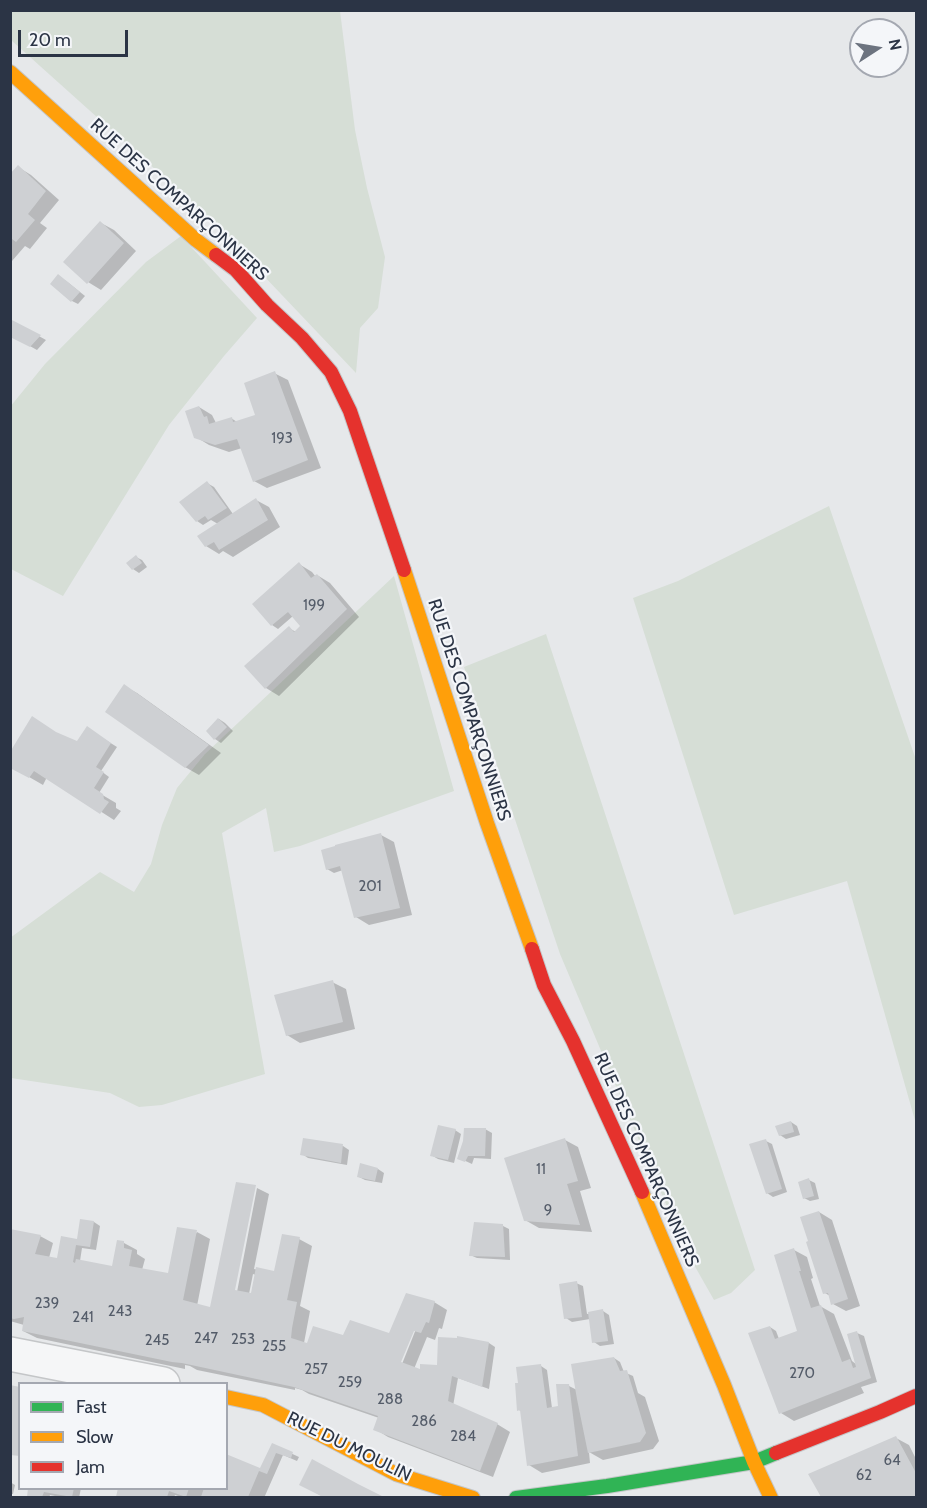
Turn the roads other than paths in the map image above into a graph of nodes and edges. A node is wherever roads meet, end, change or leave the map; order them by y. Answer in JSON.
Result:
{"nodes":[{"id":1,"x":10,"y":72,"type":"edge"},
{"id":2,"x":10,"y":1354,"type":"edge"},
{"id":3,"x":158,"y":1382,"type":"edge"},
{"id":4,"x":916,"y":1396,"type":"edge"},
{"id":5,"x":228,"y":1397,"type":"edge"},
{"id":6,"x":753,"y":1462,"type":"junction"},
{"id":7,"x":473,"y":1497,"type":"edge"},
{"id":8,"x":516,"y":1497,"type":"edge"},
{"id":9,"x":771,"y":1497,"type":"edge"}],
"edges":[{"from":1,"to":6,"type":"street","name":"RUE DES COMPARÇONNIERS"},
{"from":2,"to":3,"type":"street"},
{"from":4,"to":6,"type":"street"},
{"from":5,"to":7,"type":"street","name":"RUE DU MOULIN"},
{"from":6,"to":8,"type":"street"},
{"from":6,"to":9,"type":"street","name":"RUE DES COMPARÇONNIERS"}]}
